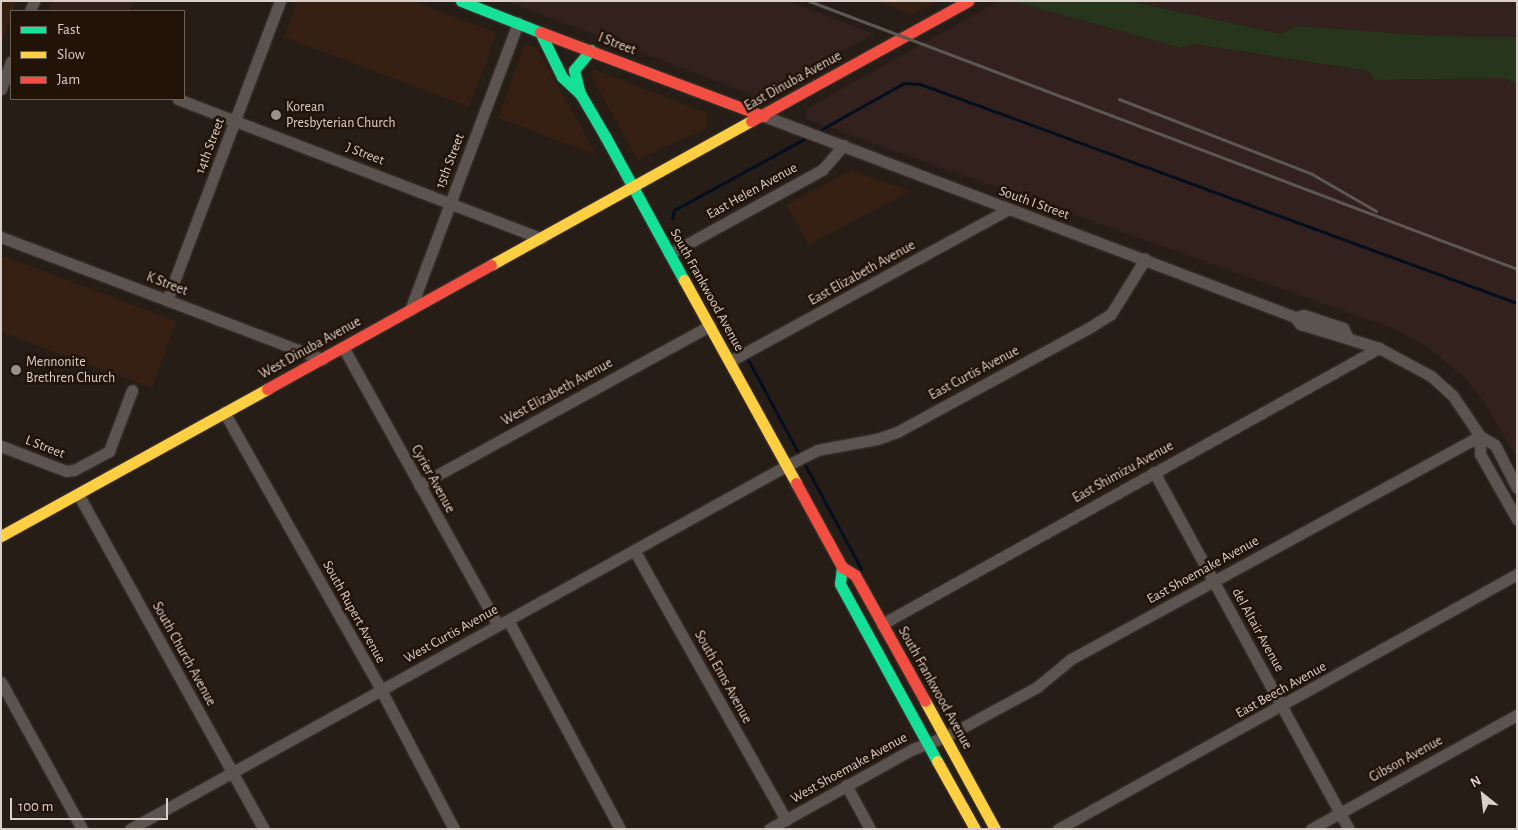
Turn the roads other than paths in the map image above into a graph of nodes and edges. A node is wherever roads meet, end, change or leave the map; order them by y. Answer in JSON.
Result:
{"nodes":[{"id":1,"x":280,"y":1,"type":"edge"},
{"id":2,"x":461,"y":1,"type":"edge"},
{"id":3,"x":968,"y":1,"type":"edge"},
{"id":4,"x":518,"y":23,"type":"junction"},
{"id":5,"x":540,"y":32,"type":"junction"},
{"id":6,"x":591,"y":50,"type":"junction"},
{"id":7,"x":10,"y":65,"type":"edge"},
{"id":8,"x":1,"y":89,"type":"edge"},
{"id":9,"x":581,"y":95,"type":"junction"},
{"id":10,"x":181,"y":100,"type":"edge"},
{"id":11,"x":764,"y":116,"type":"junction"},
{"id":12,"x":236,"y":121,"type":"junction"},
{"id":13,"x":844,"y":145,"type":"junction"},
{"id":14,"x":633,"y":187,"type":"junction"},
{"id":15,"x":450,"y":203,"type":"junction"},
{"id":16,"x":1007,"y":210,"type":"junction"},
{"id":17,"x":1,"y":237,"type":"edge"},
{"id":18,"x":541,"y":238,"type":"junction"},
{"id":19,"x":669,"y":254,"type":"junction"},
{"id":20,"x":1145,"y":259,"type":"junction"},
{"id":21,"x":167,"y":300,"type":"junction"},
{"id":22,"x":410,"y":310,"type":"junction"},
{"id":23,"x":710,"y":326,"type":"junction"},
{"id":24,"x":343,"y":347,"type":"junction"},
{"id":25,"x":1379,"y":348,"type":"junction"},
{"id":26,"x":323,"y":359,"type":"junction"},
{"id":27,"x":730,"y":361,"type":"junction"},
{"id":28,"x":132,"y":390,"type":"dead end"},
{"id":29,"x":224,"y":412,"type":"junction"},
{"id":30,"x":1480,"y":436,"type":"junction"},
{"id":31,"x":1,"y":446,"type":"edge"},
{"id":32,"x":786,"y":466,"type":"junction"},
{"id":33,"x":1154,"y":472,"type":"junction"},
{"id":34,"x":419,"y":485,"type":"junction"},
{"id":35,"x":1517,"y":488,"type":"edge"},
{"id":36,"x":78,"y":494,"type":"junction"},
{"id":37,"x":1517,"y":519,"type":"edge"},
{"id":38,"x":1,"y":536,"type":"edge"},
{"id":39,"x":634,"y":550,"type":"junction"},
{"id":40,"x":842,"y":566,"type":"junction"},
{"id":41,"x":1517,"y":574,"type":"edge"},
{"id":42,"x":1214,"y":581,"type":"junction"},
{"id":43,"x":503,"y":622,"type":"junction"},
{"id":44,"x":882,"y":624,"type":"junction"},
{"id":45,"x":1,"y":682,"type":"edge"},
{"id":46,"x":381,"y":690,"type":"junction"},
{"id":47,"x":1282,"y":707,"type":"junction"},
{"id":48,"x":1517,"y":715,"type":"edge"},
{"id":49,"x":945,"y":737,"type":"junction"},
{"id":50,"x":930,"y":742,"type":"junction"},
{"id":51,"x":232,"y":772,"type":"junction"},
{"id":52,"x":846,"y":785,"type":"junction"},
{"id":53,"x":1340,"y":812,"type":"junction"},
{"id":54,"x":786,"y":820,"type":"junction"},
{"id":55,"x":82,"y":829,"type":"edge"},
{"id":56,"x":130,"y":829,"type":"edge"},
{"id":57,"x":264,"y":829,"type":"edge"},
{"id":58,"x":454,"y":829,"type":"edge"},
{"id":59,"x":620,"y":829,"type":"edge"},
{"id":60,"x":769,"y":829,"type":"edge"},
{"id":61,"x":870,"y":829,"type":"edge"},
{"id":62,"x":975,"y":829,"type":"edge"},
{"id":63,"x":995,"y":829,"type":"edge"},
{"id":64,"x":1058,"y":829,"type":"edge"},
{"id":65,"x":1311,"y":829,"type":"edge"},
{"id":66,"x":1349,"y":829,"type":"edge"}],
"edges":[{"from":1,"to":12,"type":"street","name":"14th Street"},
{"from":2,"to":4,"type":"main road","name":"I Street"},
{"from":3,"to":11,"type":"main road","name":"East Dinuba Avenue"},
{"from":4,"to":5,"type":"main road","name":"I Street"},
{"from":4,"to":15,"type":"street","name":"15th Street"},
{"from":5,"to":6,"type":"main road","name":"I Street"},
{"from":5,"to":9,"type":"main road","name":"South Frankwood Avenue"},
{"from":6,"to":9,"type":"main road"},
{"from":6,"to":11,"type":"main road","name":"I Street"},
{"from":7,"to":8,"type":"street"},
{"from":9,"to":14,"type":"main road","name":"South Frankwood Avenue"},
{"from":10,"to":12,"type":"street","name":"J Street"},
{"from":11,"to":13,"type":"street","name":"South I Street"},
{"from":11,"to":14,"type":"main road","name":"East Dinuba Avenue"},
{"from":12,"to":15,"type":"street","name":"J Street"},
{"from":12,"to":21,"type":"street","name":"14th Street"},
{"from":13,"to":16,"type":"street","name":"South I Street"},
{"from":13,"to":19,"type":"street","name":"East Helen Avenue"},
{"from":14,"to":18,"type":"main road","name":"West Dinuba Avenue"},
{"from":14,"to":19,"type":"main road","name":"South Frankwood Avenue"},
{"from":15,"to":18,"type":"street","name":"J Street"},
{"from":15,"to":22,"type":"street","name":"15th Street"},
{"from":16,"to":20,"type":"street","name":"South I Street"},
{"from":16,"to":27,"type":"street","name":"East Elizabeth Avenue"},
{"from":17,"to":21,"type":"street","name":"K Street"},
{"from":18,"to":22,"type":"main road","name":"West Dinuba Avenue"},
{"from":19,"to":23,"type":"main road","name":"South Frankwood Avenue"},
{"from":20,"to":25,"type":"street","name":"South I Street"},
{"from":20,"to":32,"type":"street","name":"East Curtis Avenue"},
{"from":21,"to":26,"type":"street","name":"K Street"},
{"from":22,"to":24,"type":"main road","name":"West Dinuba Avenue"},
{"from":23,"to":27,"type":"main road","name":"South Frankwood Avenue"},
{"from":23,"to":34,"type":"street","name":"West Elizabeth Avenue"},
{"from":24,"to":26,"type":"main road","name":"West Dinuba Avenue"},
{"from":24,"to":34,"type":"street","name":"Cyrier Avenue"},
{"from":25,"to":30,"type":"street","name":"South I Street"},
{"from":25,"to":33,"type":"street","name":"East Shimizu Avenue"},
{"from":26,"to":29,"type":"main road","name":"West Dinuba Avenue"},
{"from":27,"to":32,"type":"main road","name":"South Frankwood Avenue"},
{"from":28,"to":31,"type":"street","name":"L Street"},
{"from":29,"to":36,"type":"main road","name":"West Dinuba Avenue"},
{"from":29,"to":46,"type":"street","name":"South Rupert Avenue"},
{"from":30,"to":35,"type":"street"},
{"from":30,"to":37,"type":"street"},
{"from":30,"to":42,"type":"street","name":"East Shoemake Avenue"},
{"from":32,"to":39,"type":"street","name":"West Curtis Avenue"},
{"from":32,"to":40,"type":"main road","name":"South Frankwood Avenue"},
{"from":33,"to":42,"type":"street","name":"del Altair Avenue"},
{"from":33,"to":44,"type":"street","name":"East Shimizu Avenue"},
{"from":34,"to":43,"type":"street","name":"Cyrier Avenue"},
{"from":36,"to":38,"type":"main road","name":"West Dinuba Avenue"},
{"from":36,"to":51,"type":"street","name":"South Church Avenue"},
{"from":39,"to":43,"type":"street","name":"West Curtis Avenue"},
{"from":39,"to":54,"type":"street","name":"South Enns Avenue"},
{"from":40,"to":44,"type":"main road","name":"South Frankwood Avenue"},
{"from":40,"to":50,"type":"main road","name":"South Frankwood Avenue"},
{"from":41,"to":47,"type":"street","name":"East Beech Avenue"},
{"from":42,"to":47,"type":"street","name":"del Altair Avenue"},
{"from":42,"to":49,"type":"street","name":"East Shoemake Avenue"},
{"from":43,"to":46,"type":"street","name":"West Curtis Avenue"},
{"from":43,"to":59,"type":"street","name":"Cyrier Avenue"},
{"from":44,"to":49,"type":"main road","name":"South Frankwood Avenue"},
{"from":45,"to":55,"type":"street"},
{"from":46,"to":51,"type":"street","name":"West Curtis Avenue"},
{"from":46,"to":58,"type":"street","name":"South Rupert Avenue"},
{"from":47,"to":53,"type":"street","name":"del Altair Avenue"},
{"from":47,"to":64,"type":"street","name":"East Beech Avenue"},
{"from":48,"to":53,"type":"street","name":"Gibson Avenue"},
{"from":49,"to":50,"type":"street","name":"West Shoemake Avenue"},
{"from":49,"to":63,"type":"main road","name":"South Frankwood Avenue"},
{"from":50,"to":52,"type":"street","name":"West Shoemake Avenue"},
{"from":50,"to":62,"type":"main road","name":"South Frankwood Avenue"},
{"from":51,"to":56,"type":"street","name":"West Curtis Avenue"},
{"from":51,"to":57,"type":"street","name":"South Church Avenue"},
{"from":52,"to":54,"type":"street","name":"West Shoemake Avenue"},
{"from":52,"to":61,"type":"street"},
{"from":53,"to":65,"type":"street","name":"Gibson Avenue"},
{"from":53,"to":66,"type":"street","name":"del Altair Avenue"},
{"from":54,"to":60,"type":"street","name":"West Shoemake Avenue"}]}
